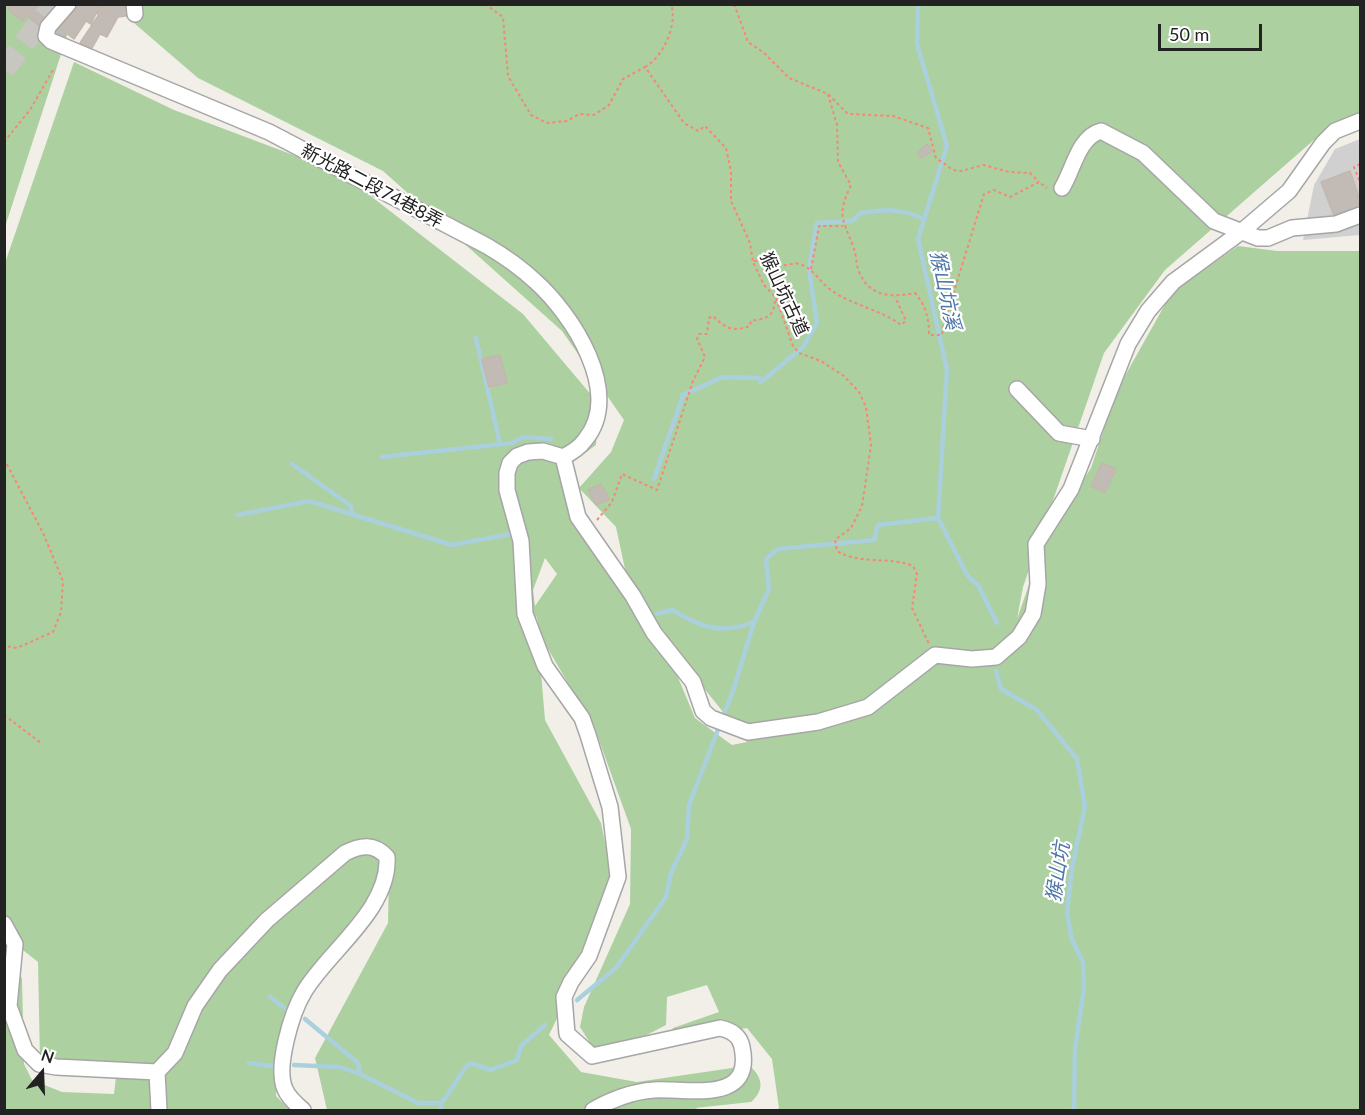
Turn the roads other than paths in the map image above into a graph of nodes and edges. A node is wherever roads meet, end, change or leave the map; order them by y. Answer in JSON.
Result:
{"nodes":[{"id":1,"x":68,"y":4,"type":"edge"},
{"id":2,"x":1360,"y":121,"type":"edge"},
{"id":3,"x":1062,"y":188,"type":"road end"},
{"id":4,"x":1360,"y":215,"type":"edge"},
{"id":5,"x":1241,"y":232,"type":"junction"},
{"id":6,"x":1017,"y":389,"type":"dead end"},
{"id":7,"x":1092,"y":439,"type":"junction"},
{"id":8,"x":563,"y":458,"type":"junction"},
{"id":9,"x":4,"y":924,"type":"edge"},
{"id":10,"x":157,"y":1072,"type":"junction"},
{"id":11,"x":159,"y":1110,"type":"edge"},
{"id":12,"x":303,"y":1110,"type":"edge"},
{"id":13,"x":593,"y":1110,"type":"edge"}],
"edges":[{"from":1,"to":8,"type":"street","name":"新光路二段74巷8弄"},
{"from":2,"to":5,"type":"street"},
{"from":3,"to":5,"type":"street"},
{"from":4,"to":5,"type":"street"},
{"from":5,"to":7,"type":"street"},
{"from":6,"to":7,"type":"street"},
{"from":7,"to":8,"type":"street"},
{"from":8,"to":13,"type":"street"},
{"from":9,"to":10,"type":"street"},
{"from":10,"to":11,"type":"street"},
{"from":10,"to":12,"type":"street"}]}
